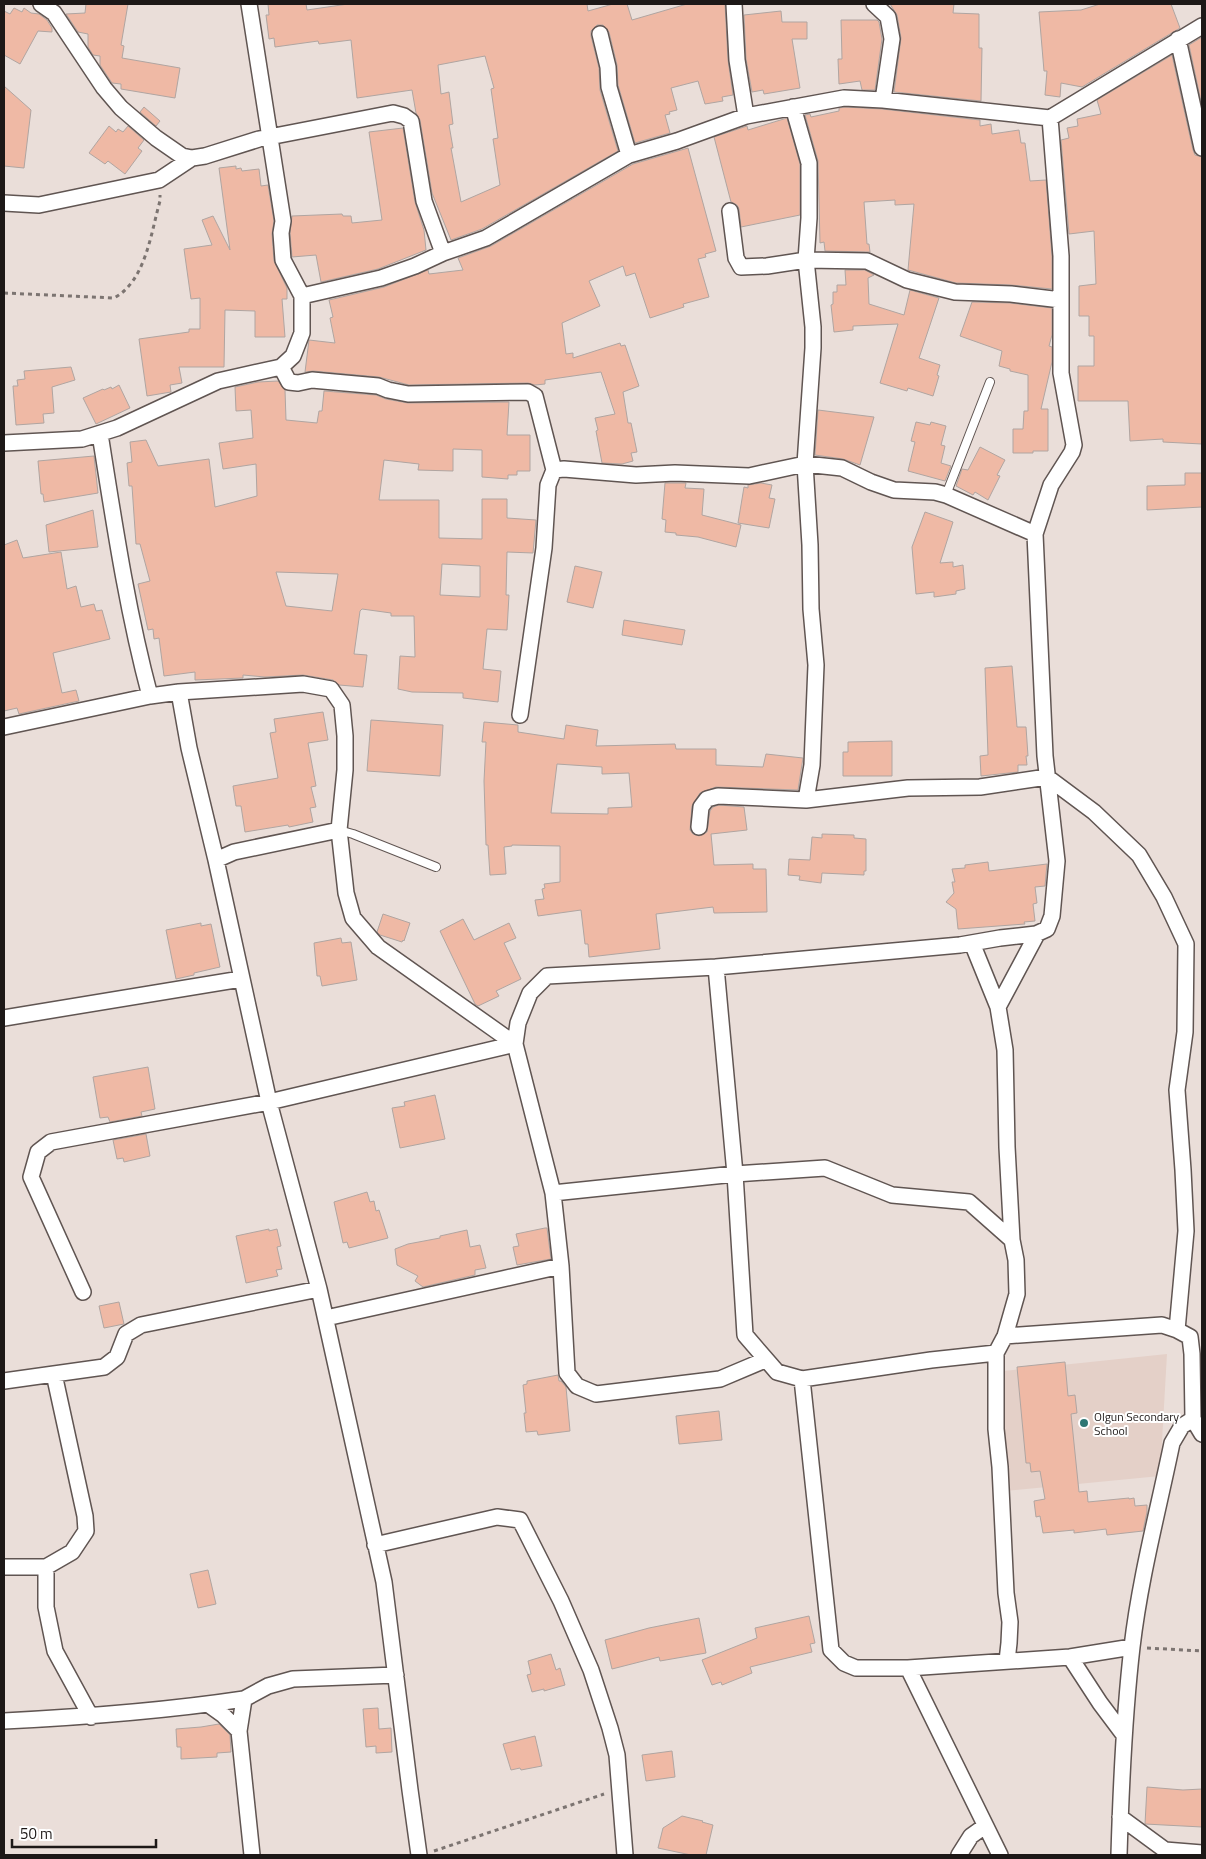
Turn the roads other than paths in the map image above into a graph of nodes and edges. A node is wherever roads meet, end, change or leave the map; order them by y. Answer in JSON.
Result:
{"nodes":[{"id":1,"x":41,"y":4,"type":"edge"},
{"id":2,"x":249,"y":4,"type":"edge"},
{"id":3,"x":734,"y":4,"type":"edge"},
{"id":4,"x":874,"y":4,"type":"edge"},
{"id":5,"x":1202,"y":26,"type":"edge"},
{"id":6,"x":600,"y":34,"type":"dead end"},
{"id":7,"x":1178,"y":40,"type":"junction"},
{"id":8,"x":883,"y":100,"type":"junction"},
{"id":9,"x":793,"y":107,"type":"junction"},
{"id":10,"x":746,"y":116,"type":"junction"},
{"id":11,"x":1050,"y":118,"type":"junction"},
{"id":12,"x":270,"y":136,"type":"junction"},
{"id":13,"x":1202,"y":148,"type":"edge"},
{"id":14,"x":629,"y":155,"type":"junction"},
{"id":15,"x":192,"y":158,"type":"junction"},
{"id":16,"x":4,"y":204,"type":"edge"},
{"id":17,"x":730,"y":211,"type":"dead end"},
{"id":18,"x":443,"y":253,"type":"junction"},
{"id":19,"x":806,"y":260,"type":"junction"},
{"id":20,"x":302,"y":296,"type":"junction"},
{"id":21,"x":1061,"y":300,"type":"junction"},
{"id":22,"x":281,"y":367,"type":"junction"},
{"id":23,"x":990,"y":382,"type":"dead end"},
{"id":24,"x":100,"y":434,"type":"junction"},
{"id":25,"x":4,"y":442,"type":"edge"},
{"id":26,"x":805,"y":464,"type":"junction"},
{"id":27,"x":554,"y":470,"type":"junction"},
{"id":28,"x":946,"y":495,"type":"junction"},
{"id":29,"x":1035,"y":534,"type":"junction"},
{"id":30,"x":179,"y":692,"type":"junction"},
{"id":31,"x":150,"y":696,"type":"junction"},
{"id":32,"x":520,"y":715,"type":"dead end"},
{"id":33,"x":4,"y":724,"type":"edge"},
{"id":34,"x":1046,"y":777,"type":"junction"},
{"id":35,"x":806,"y":800,"type":"junction"},
{"id":36,"x":699,"y":827,"type":"dead end"},
{"id":37,"x":339,"y":830,"type":"junction"},
{"id":38,"x":216,"y":860,"type":"junction"},
{"id":39,"x":436,"y":867,"type":"dead end"},
{"id":40,"x":1037,"y":934,"type":"junction"},
{"id":41,"x":972,"y":943,"type":"junction"},
{"id":42,"x":716,"y":967,"type":"junction"},
{"id":43,"x":241,"y":979,"type":"junction"},
{"id":44,"x":998,"y":1007,"type":"junction"},
{"id":45,"x":4,"y":1018,"type":"edge"},
{"id":46,"x":515,"y":1044,"type":"junction"},
{"id":47,"x":269,"y":1102,"type":"junction"},
{"id":48,"x":735,"y":1174,"type":"junction"},
{"id":49,"x":553,"y":1193,"type":"junction"},
{"id":50,"x":1012,"y":1240,"type":"junction"},
{"id":51,"x":560,"y":1266,"type":"junction"},
{"id":52,"x":319,"y":1290,"type":"junction"},
{"id":53,"x":83,"y":1292,"type":"dead end"},
{"id":54,"x":326,"y":1318,"type":"junction"},
{"id":55,"x":1177,"y":1330,"type":"junction"},
{"id":56,"x":1005,"y":1336,"type":"junction"},
{"id":57,"x":996,"y":1353,"type":"junction"},
{"id":58,"x":765,"y":1360,"type":"junction"},
{"id":59,"x":54,"y":1374,"type":"junction"},
{"id":60,"x":802,"y":1379,"type":"junction"},
{"id":61,"x":4,"y":1381,"type":"edge"},
{"id":62,"x":1193,"y":1419,"type":"junction"},
{"id":63,"x":1202,"y":1434,"type":"edge"},
{"id":64,"x":375,"y":1545,"type":"junction"},
{"id":65,"x":4,"y":1567,"type":"edge"},
{"id":66,"x":46,"y":1567,"type":"junction"},
{"id":67,"x":1132,"y":1647,"type":"junction"},
{"id":68,"x":1070,"y":1657,"type":"junction"},
{"id":69,"x":1007,"y":1661,"type":"junction"},
{"id":70,"x":908,"y":1668,"type":"junction"},
{"id":71,"x":396,"y":1675,"type":"junction"},
{"id":72,"x":244,"y":1699,"type":"junction"},
{"id":73,"x":209,"y":1705,"type":"junction"},
{"id":74,"x":91,"y":1717,"type":"junction"},
{"id":75,"x":4,"y":1722,"type":"edge"},
{"id":76,"x":239,"y":1731,"type":"junction"},
{"id":77,"x":1124,"y":1735,"type":"junction"},
{"id":78,"x":1120,"y":1817,"type":"junction"},
{"id":79,"x":985,"y":1826,"type":"junction"},
{"id":80,"x":1159,"y":1852,"type":"edge"},
{"id":81,"x":1202,"y":1852,"type":"edge"},
{"id":82,"x":426,"y":1854,"type":"edge"},
{"id":83,"x":252,"y":1855,"type":"edge"},
{"id":84,"x":625,"y":1855,"type":"edge"},
{"id":85,"x":959,"y":1855,"type":"edge"},
{"id":86,"x":1000,"y":1855,"type":"edge"},
{"id":87,"x":1119,"y":1855,"type":"edge"}],
"edges":[{"from":1,"to":15,"type":"street"},
{"from":2,"to":12,"type":"street"},
{"from":3,"to":10,"type":"street"},
{"from":4,"to":8,"type":"street"},
{"from":5,"to":7,"type":"street"},
{"from":6,"to":14,"type":"street"},
{"from":7,"to":11,"type":"street"},
{"from":7,"to":13,"type":"street"},
{"from":8,"to":9,"type":"street"},
{"from":8,"to":11,"type":"street"},
{"from":9,"to":10,"type":"street"},
{"from":9,"to":19,"type":"street"},
{"from":10,"to":14,"type":"street"},
{"from":11,"to":21,"type":"street"},
{"from":12,"to":15,"type":"street"},
{"from":12,"to":18,"type":"street"},
{"from":12,"to":20,"type":"street"},
{"from":14,"to":18,"type":"street"},
{"from":15,"to":16,"type":"street"},
{"from":17,"to":19,"type":"street"},
{"from":18,"to":20,"type":"street"},
{"from":19,"to":21,"type":"street"},
{"from":19,"to":26,"type":"street"},
{"from":20,"to":22,"type":"street"},
{"from":21,"to":29,"type":"street"},
{"from":22,"to":24,"type":"street"},
{"from":22,"to":27,"type":"street"},
{"from":23,"to":28,"type":"lane"},
{"from":24,"to":25,"type":"street"},
{"from":24,"to":31,"type":"street"},
{"from":26,"to":27,"type":"street"},
{"from":26,"to":28,"type":"street"},
{"from":26,"to":35,"type":"street"},
{"from":27,"to":32,"type":"street"},
{"from":28,"to":29,"type":"street"},
{"from":29,"to":34,"type":"street"},
{"from":30,"to":31,"type":"street"},
{"from":30,"to":37,"type":"street"},
{"from":30,"to":38,"type":"street"},
{"from":31,"to":33,"type":"street"},
{"from":34,"to":35,"type":"street"},
{"from":34,"to":40,"type":"street"},
{"from":34,"to":55,"type":"street"},
{"from":35,"to":36,"type":"street"},
{"from":37,"to":38,"type":"street"},
{"from":37,"to":39,"type":"lane"},
{"from":37,"to":46,"type":"street"},
{"from":38,"to":43,"type":"street"},
{"from":40,"to":41,"type":"street"},
{"from":40,"to":44,"type":"street"},
{"from":41,"to":42,"type":"street"},
{"from":41,"to":44,"type":"street"},
{"from":42,"to":46,"type":"street"},
{"from":42,"to":48,"type":"street"},
{"from":43,"to":45,"type":"street"},
{"from":43,"to":47,"type":"street"},
{"from":44,"to":50,"type":"street"},
{"from":46,"to":47,"type":"street"},
{"from":46,"to":49,"type":"street"},
{"from":47,"to":52,"type":"street"},
{"from":47,"to":53,"type":"street"},
{"from":48,"to":49,"type":"street"},
{"from":48,"to":50,"type":"street"},
{"from":48,"to":58,"type":"street"},
{"from":49,"to":51,"type":"street"},
{"from":50,"to":56,"type":"street"},
{"from":51,"to":54,"type":"street"},
{"from":51,"to":58,"type":"street"},
{"from":52,"to":54,"type":"street"},
{"from":52,"to":59,"type":"street"},
{"from":54,"to":64,"type":"street"},
{"from":55,"to":56,"type":"street"},
{"from":55,"to":62,"type":"street"},
{"from":56,"to":57,"type":"street"},
{"from":57,"to":60,"type":"street"},
{"from":57,"to":69,"type":"street"},
{"from":58,"to":60,"type":"street"},
{"from":59,"to":61,"type":"street"},
{"from":59,"to":66,"type":"street"},
{"from":60,"to":70,"type":"street"},
{"from":62,"to":63,"type":"street"},
{"from":62,"to":67,"type":"street"},
{"from":64,"to":71,"type":"street"},
{"from":64,"to":84,"type":"street"},
{"from":65,"to":66,"type":"street"},
{"from":66,"to":74,"type":"street"},
{"from":67,"to":68,"type":"street"},
{"from":67,"to":77,"type":"street"},
{"from":68,"to":69,"type":"street"},
{"from":68,"to":77,"type":"street"},
{"from":69,"to":70,"type":"street"},
{"from":70,"to":79,"type":"street"},
{"from":71,"to":72,"type":"street"},
{"from":71,"to":82,"type":"street"},
{"from":72,"to":73,"type":"street"},
{"from":72,"to":76,"type":"street"},
{"from":73,"to":74,"type":"street"},
{"from":73,"to":76,"type":"street"},
{"from":74,"to":75,"type":"street"},
{"from":76,"to":83,"type":"street"},
{"from":77,"to":78,"type":"street"},
{"from":78,"to":80,"type":"street"},
{"from":78,"to":87,"type":"street"},
{"from":79,"to":85,"type":"street"},
{"from":79,"to":86,"type":"street"},
{"from":80,"to":81,"type":"street"}]}
